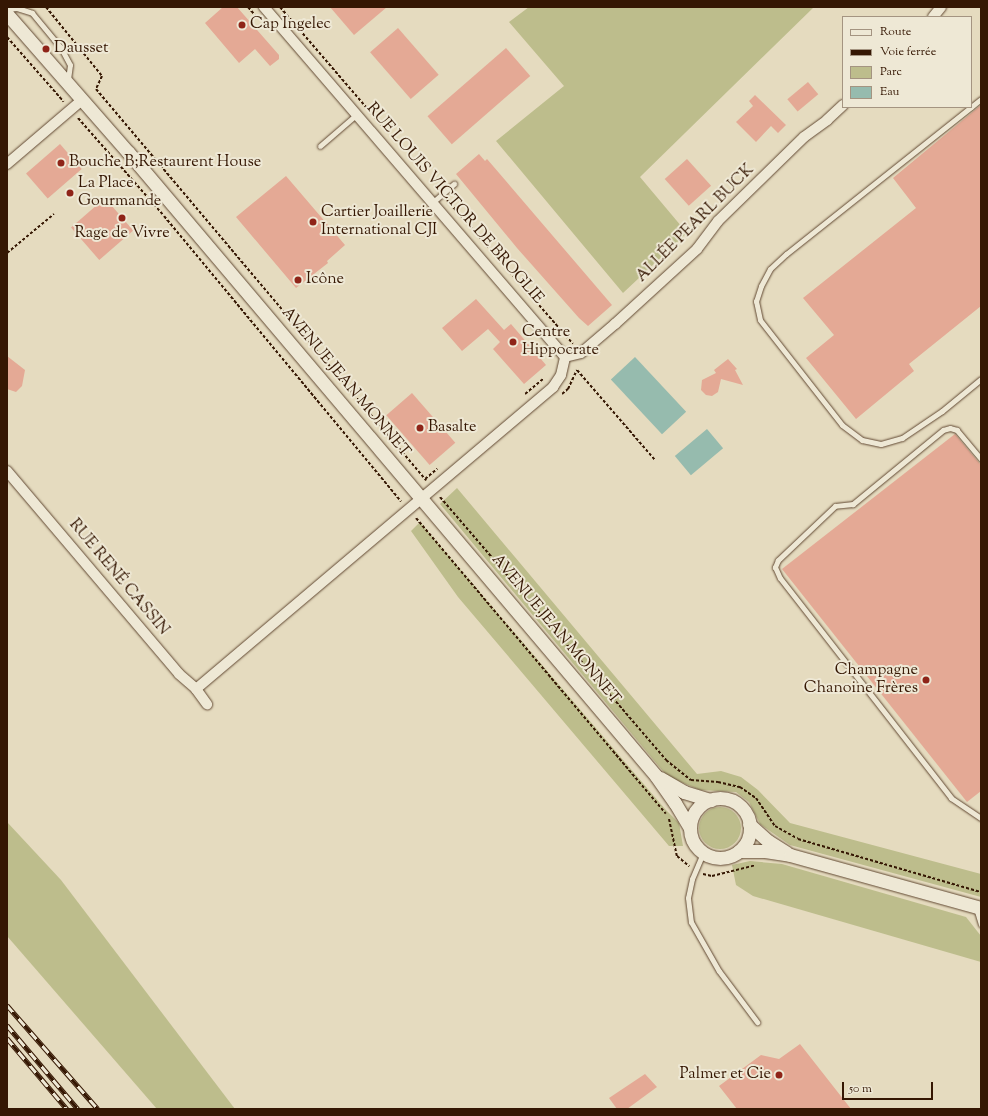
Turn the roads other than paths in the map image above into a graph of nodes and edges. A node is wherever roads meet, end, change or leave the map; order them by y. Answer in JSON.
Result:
{"nodes":[{"id":1,"x":264,"y":7,"type":"edge"},
{"id":2,"x":941,"y":7,"type":"edge"},
{"id":3,"x":7,"y":9,"type":"edge"},
{"id":4,"x":7,"y":14,"type":"edge"},
{"id":5,"x":933,"y":16,"type":"edge"},
{"id":6,"x":68,"y":85,"type":"junction"},
{"id":7,"x":981,"y":99,"type":"edge"},
{"id":8,"x":82,"y":100,"type":"junction"},
{"id":9,"x":842,"y":106,"type":"edge"},
{"id":10,"x":972,"y":106,"type":"edge"},
{"id":11,"x":970,"y":108,"type":"edge"},
{"id":12,"x":356,"y":114,"type":"junction"},
{"id":13,"x":320,"y":146,"type":"dead end"},
{"id":14,"x":7,"y":164,"type":"edge"},
{"id":15,"x":454,"y":184,"type":"dead end"},
{"id":16,"x":433,"y":202,"type":"junction"},
{"id":17,"x":565,"y":357,"type":"junction"},
{"id":18,"x":981,"y":379,"type":"edge"},
{"id":19,"x":981,"y":459,"type":"edge"},
{"id":20,"x":7,"y":471,"type":"edge"},
{"id":21,"x":421,"y":498,"type":"junction"},
{"id":22,"x":196,"y":689,"type":"junction"},
{"id":23,"x":207,"y":704,"type":"dead end"},
{"id":24,"x":656,"y":776,"type":"junction"},
{"id":25,"x":711,"y":800,"type":"junction"},
{"id":26,"x":981,"y":818,"type":"edge"},
{"id":27,"x":749,"y":824,"type":"junction"},
{"id":28,"x":690,"y":828,"type":"junction"},
{"id":29,"x":766,"y":846,"type":"junction"},
{"id":30,"x":739,"y":851,"type":"junction"},
{"id":31,"x":703,"y":853,"type":"junction"},
{"id":32,"x":978,"y":907,"type":"edge"},
{"id":33,"x":981,"y":924,"type":"edge"},
{"id":34,"x":757,"y":1022,"type":"dead end"}],
"edges":[{"from":1,"to":12,"type":"street","name":"RUE LOUIS VICTOR DE BROGLIE"},
{"from":2,"to":5,"type":"street"},
{"from":3,"to":6,"type":"lane"},
{"from":4,"to":6,"type":"street","name":"AVENUE JEAN MONNET"},
{"from":6,"to":8,"type":"street","name":"AVENUE JEAN MONNET"},
{"from":7,"to":10,"type":"lane"},
{"from":8,"to":14,"type":"street"},
{"from":8,"to":21,"type":"street","name":"AVENUE JEAN MONNET"},
{"from":9,"to":17,"type":"street","name":"ALLÉE PEARL BUCK"},
{"from":11,"to":18,"type":"lane"},
{"from":12,"to":13,"type":"lane"},
{"from":12,"to":16,"type":"street","name":"RUE LOUIS VICTOR DE BROGLIE"},
{"from":15,"to":16,"type":"lane"},
{"from":16,"to":17,"type":"street","name":"RUE LOUIS VICTOR DE BROGLIE"},
{"from":17,"to":21,"type":"street"},
{"from":19,"to":26,"type":"lane"},
{"from":20,"to":22,"type":"street","name":"RUE RENÉ CASSIN"},
{"from":21,"to":22,"type":"street"},
{"from":21,"to":24,"type":"street","name":"AVENUE JEAN MONNET"},
{"from":22,"to":23,"type":"street","name":"RUE RENÉ CASSIN"},
{"from":24,"to":25,"type":"street","name":"AVENUE JEAN MONNET"},
{"from":24,"to":28,"type":"street","name":"AVENUE JEAN MONNET"},
{"from":25,"to":27,"type":"street"},
{"from":25,"to":28,"type":"street"},
{"from":27,"to":29,"type":"street"},
{"from":27,"to":30,"type":"street"},
{"from":28,"to":31,"type":"street"},
{"from":29,"to":30,"type":"street"},
{"from":29,"to":32,"type":"street"},
{"from":30,"to":31,"type":"street"},
{"from":31,"to":34,"type":"lane"},
{"from":32,"to":33,"type":"lane"}]}
